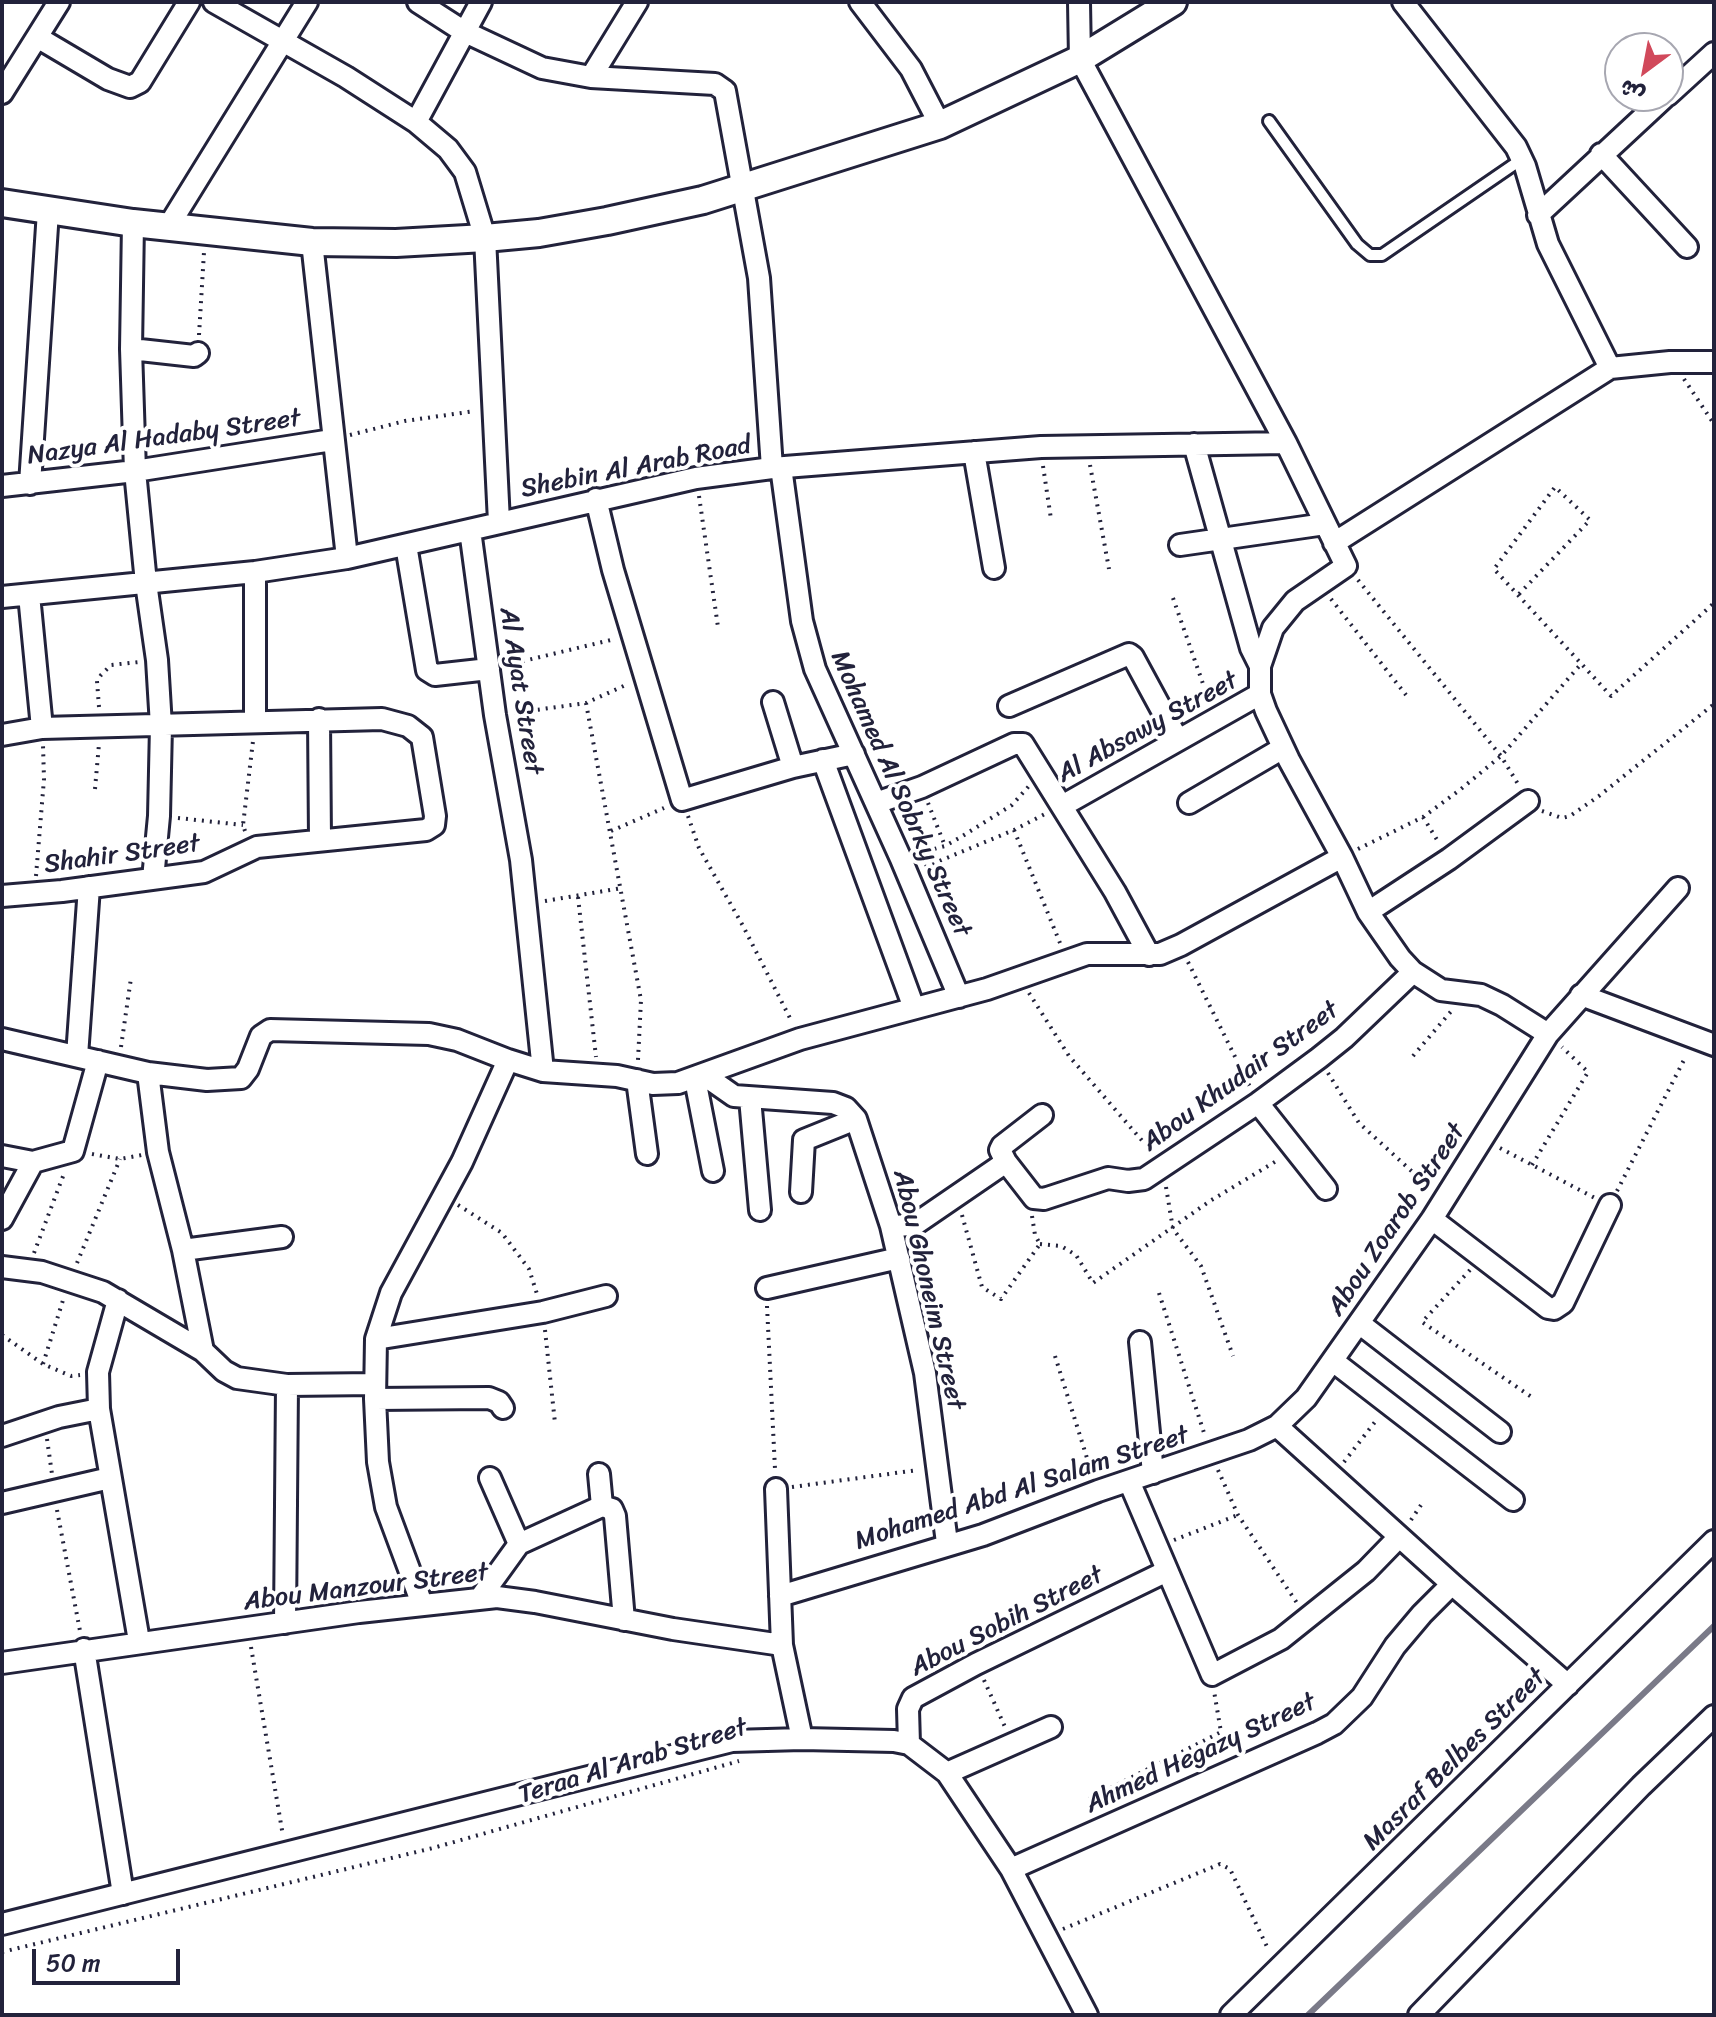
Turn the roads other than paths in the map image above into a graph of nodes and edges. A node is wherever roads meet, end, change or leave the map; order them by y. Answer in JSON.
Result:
{"nodes":[{"id":1,"x":59,"y":2,"type":"edge"},
{"id":2,"x":189,"y":2,"type":"edge"},
{"id":3,"x":214,"y":2,"type":"edge"},
{"id":4,"x":307,"y":2,"type":"edge"},
{"id":5,"x":418,"y":2,"type":"edge"},
{"id":6,"x":481,"y":2,"type":"edge"},
{"id":7,"x":637,"y":2,"type":"edge"},
{"id":8,"x":860,"y":2,"type":"edge"},
{"id":9,"x":1079,"y":2,"type":"edge"},
{"id":10,"x":1173,"y":2,"type":"edge"},
{"id":11,"x":1403,"y":2,"type":"edge"},
{"id":12,"x":463,"y":31,"type":"junction"},
{"id":13,"x":37,"y":37,"type":"junction"},
{"id":14,"x":284,"y":41,"type":"junction"},
{"id":15,"x":1714,"y":53,"type":"edge"},
{"id":16,"x":1080,"y":59,"type":"junction"},
{"id":17,"x":591,"y":77,"type":"junction"},
{"id":18,"x":1684,"y":80,"type":"edge"},
{"id":19,"x":2,"y":93,"type":"edge"},
{"id":20,"x":1648,"y":112,"type":"edge"},
{"id":21,"x":1269,"y":121,"type":"dead end"},
{"id":22,"x":416,"y":122,"type":"junction"},
{"id":23,"x":940,"y":125,"type":"junction"},
{"id":24,"x":1601,"y":154,"type":"junction"},
{"id":25,"x":1522,"y":159,"type":"junction"},
{"id":26,"x":743,"y":188,"type":"junction"},
{"id":27,"x":2,"y":203,"type":"edge"},
{"id":28,"x":48,"y":211,"type":"junction"},
{"id":29,"x":1538,"y":215,"type":"junction"},
{"id":30,"x":133,"y":223,"type":"junction"},
{"id":31,"x":168,"y":227,"type":"junction"},
{"id":32,"x":485,"y":238,"type":"junction"},
{"id":33,"x":312,"y":242,"type":"junction"},
{"id":34,"x":1687,"y":247,"type":"dead end"},
{"id":35,"x":131,"y":349,"type":"junction"},
{"id":36,"x":198,"y":353,"type":"road end"},
{"id":37,"x":1714,"y":362,"type":"edge"},
{"id":38,"x":1610,"y":368,"type":"junction"},
{"id":39,"x":332,"y":440,"type":"junction"},
{"id":40,"x":1286,"y":443,"type":"junction"},
{"id":41,"x":1194,"y":444,"type":"junction"},
{"id":42,"x":974,"y":452,"type":"junction"},
{"id":43,"x":776,"y":467,"type":"junction"},
{"id":44,"x":135,"y":471,"type":"junction"},
{"id":45,"x":30,"y":484,"type":"junction"},
{"id":46,"x":2,"y":486,"type":"edge"},
{"id":47,"x":596,"y":499,"type":"junction"},
{"id":48,"x":499,"y":522,"type":"junction"},
{"id":49,"x":470,"y":530,"type":"junction"},
{"id":50,"x":1330,"y":534,"type":"junction"},
{"id":51,"x":1220,"y":540,"type":"junction"},
{"id":52,"x":406,"y":545,"type":"junction"},
{"id":53,"x":1180,"y":545,"type":"dead end"},
{"id":54,"x":347,"y":558,"type":"junction"},
{"id":55,"x":994,"y":568,"type":"dead end"},
{"id":56,"x":255,"y":572,"type":"junction"},
{"id":57,"x":146,"y":583,"type":"junction"},
{"id":58,"x":29,"y":595,"type":"junction"},
{"id":59,"x":2,"y":597,"type":"edge"},
{"id":60,"x":1260,"y":666,"type":"junction"},
{"id":61,"x":489,"y":669,"type":"junction"},
{"id":62,"x":1260,"y":694,"type":"junction"},
{"id":63,"x":773,"y":702,"type":"dead end"},
{"id":64,"x":1009,"y":706,"type":"dead end"},
{"id":65,"x":319,"y":719,"type":"junction"},
{"id":66,"x":255,"y":722,"type":"junction"},
{"id":67,"x":161,"y":726,"type":"junction"},
{"id":68,"x":42,"y":728,"type":"junction"},
{"id":69,"x":2,"y":735,"type":"edge"},
{"id":70,"x":1178,"y":740,"type":"junction"},
{"id":71,"x":1283,"y":748,"type":"junction"},
{"id":72,"x":854,"y":754,"type":"junction"},
{"id":73,"x":823,"y":760,"type":"junction"},
{"id":74,"x":793,"y":767,"type":"junction"},
{"id":75,"x":1528,"y":801,"type":"road end"},
{"id":76,"x":876,"y":803,"type":"junction"},
{"id":77,"x":1189,"y":803,"type":"dead end"},
{"id":78,"x":1062,"y":806,"type":"junction"},
{"id":79,"x":320,"y":840,"type":"junction"},
{"id":80,"x":1342,"y":857,"type":"junction"},
{"id":81,"x":153,"y":879,"type":"junction"},
{"id":82,"x":89,"y":887,"type":"junction"},
{"id":83,"x":1678,"y":888,"type":"dead end"},
{"id":84,"x":2,"y":896,"type":"edge"},
{"id":85,"x":1368,"y":912,"type":"junction"},
{"id":86,"x":1149,"y":955,"type":"junction"},
{"id":87,"x":1413,"y":972,"type":"junction"},
{"id":88,"x":1581,"y":995,"type":"junction"},
{"id":89,"x":959,"y":997,"type":"junction"},
{"id":90,"x":914,"y":1008,"type":"junction"},
{"id":91,"x":1548,"y":1034,"type":"junction"},
{"id":92,"x":2,"y":1039,"type":"edge"},
{"id":93,"x":1705,"y":1041,"type":"edge"},
{"id":94,"x":77,"y":1056,"type":"junction"},
{"id":95,"x":508,"y":1060,"type":"junction"},
{"id":96,"x":108,"y":1064,"type":"junction"},
{"id":97,"x":543,"y":1071,"type":"junction"},
{"id":98,"x":148,"y":1073,"type":"junction"},
{"id":99,"x":700,"y":1077,"type":"junction"},
{"id":100,"x":637,"y":1080,"type":"junction"},
{"id":101,"x":750,"y":1098,"type":"junction"},
{"id":102,"x":1258,"y":1103,"type":"junction"},
{"id":103,"x":1042,"y":1115,"type":"dead end"},
{"id":104,"x":856,"y":1119,"type":"junction"},
{"id":105,"x":647,"y":1154,"type":"dead end"},
{"id":106,"x":2,"y":1156,"type":"edge"},
{"id":107,"x":1003,"y":1156,"type":"junction"},
{"id":108,"x":33,"y":1162,"type":"junction"},
{"id":109,"x":713,"y":1171,"type":"dead end"},
{"id":110,"x":1326,"y":1189,"type":"dead end"},
{"id":111,"x":801,"y":1192,"type":"dead end"},
{"id":112,"x":1610,"y":1205,"type":"road end"},
{"id":113,"x":760,"y":1210,"type":"dead end"},
{"id":114,"x":2,"y":1219,"type":"edge"},
{"id":115,"x":1432,"y":1219,"type":"junction"},
{"id":116,"x":891,"y":1226,"type":"junction"},
{"id":117,"x":282,"y":1237,"type":"dead end"},
{"id":118,"x":183,"y":1250,"type":"junction"},
{"id":119,"x":899,"y":1258,"type":"junction"},
{"id":120,"x":2,"y":1267,"type":"edge"},
{"id":121,"x":767,"y":1288,"type":"road end"},
{"id":122,"x":606,"y":1296,"type":"dead end"},
{"id":123,"x":118,"y":1300,"type":"junction"},
{"id":124,"x":1359,"y":1323,"type":"junction"},
{"id":125,"x":376,"y":1339,"type":"junction"},
{"id":126,"x":1140,"y":1342,"type":"dead end"},
{"id":127,"x":203,"y":1351,"type":"junction"},
{"id":128,"x":1333,"y":1361,"type":"junction"},
{"id":129,"x":287,"y":1385,"type":"junction"},
{"id":130,"x":375,"y":1391,"type":"junction"},
{"id":131,"x":503,"y":1408,"type":"dead end"},
{"id":132,"x":99,"y":1409,"type":"junction"},
{"id":133,"x":1277,"y":1426,"type":"junction"},
{"id":134,"x":1500,"y":1432,"type":"dead end"},
{"id":135,"x":2,"y":1436,"type":"edge"},
{"id":136,"x":1153,"y":1473,"type":"junction"},
{"id":137,"x":599,"y":1474,"type":"dead end"},
{"id":138,"x":110,"y":1478,"type":"junction"},
{"id":139,"x":490,"y":1478,"type":"dead end"},
{"id":140,"x":1129,"y":1481,"type":"junction"},
{"id":141,"x":776,"y":1489,"type":"road end"},
{"id":142,"x":1513,"y":1500,"type":"dead end"},
{"id":143,"x":2,"y":1503,"type":"edge"},
{"id":144,"x":602,"y":1506,"type":"junction"},
{"id":145,"x":1399,"y":1537,"type":"junction"},
{"id":146,"x":1714,"y":1541,"type":"edge"},
{"id":147,"x":947,"y":1543,"type":"junction"},
{"id":148,"x":519,"y":1544,"type":"junction"},
{"id":149,"x":1167,"y":1571,"type":"junction"},
{"id":150,"x":1452,"y":1584,"type":"junction"},
{"id":151,"x":780,"y":1596,"type":"junction"},
{"id":152,"x":480,"y":1598,"type":"junction"},
{"id":153,"x":422,"y":1604,"type":"junction"},
{"id":154,"x":624,"y":1620,"type":"junction"},
{"id":155,"x":285,"y":1623,"type":"junction"},
{"id":156,"x":139,"y":1641,"type":"junction"},
{"id":157,"x":782,"y":1645,"type":"junction"},
{"id":158,"x":84,"y":1649,"type":"junction"},
{"id":159,"x":2,"y":1663,"type":"edge"},
{"id":160,"x":1568,"y":1685,"type":"junction"},
{"id":161,"x":1714,"y":1716,"type":"edge"},
{"id":162,"x":1051,"y":1727,"type":"dead end"},
{"id":163,"x":802,"y":1739,"type":"junction"},
{"id":164,"x":909,"y":1744,"type":"junction"},
{"id":165,"x":947,"y":1773,"type":"junction"},
{"id":166,"x":1011,"y":1869,"type":"junction"},
{"id":167,"x":123,"y":1894,"type":"junction"},
{"id":168,"x":2,"y":1924,"type":"edge"},
{"id":169,"x":1087,"y":2015,"type":"edge"},
{"id":170,"x":1231,"y":2015,"type":"edge"},
{"id":171,"x":1419,"y":2015,"type":"edge"}],
"edges":[{"from":1,"to":13,"type":"street"},
{"from":2,"to":13,"type":"street"},
{"from":3,"to":14,"type":"street"},
{"from":4,"to":14,"type":"street"},
{"from":5,"to":12,"type":"street"},
{"from":6,"to":12,"type":"street"},
{"from":7,"to":17,"type":"street"},
{"from":8,"to":23,"type":"street"},
{"from":9,"to":16,"type":"street"},
{"from":10,"to":16,"type":"street"},
{"from":11,"to":25,"type":"street"},
{"from":12,"to":17,"type":"street"},
{"from":12,"to":22,"type":"street"},
{"from":13,"to":19,"type":"street"},
{"from":14,"to":22,"type":"street"},
{"from":14,"to":31,"type":"street"},
{"from":15,"to":18,"type":"street"},
{"from":16,"to":23,"type":"street"},
{"from":16,"to":40,"type":"street"},
{"from":17,"to":26,"type":"street","name":"Mohamed Al Sobrky Street"},
{"from":20,"to":24,"type":"street"},
{"from":21,"to":25,"type":"lane"},
{"from":22,"to":32,"type":"street"},
{"from":23,"to":26,"type":"street"},
{"from":24,"to":29,"type":"street"},
{"from":24,"to":34,"type":"street"},
{"from":25,"to":29,"type":"street"},
{"from":26,"to":32,"type":"street"},
{"from":26,"to":43,"type":"street","name":"Mohamed Al Sobrky Street"},
{"from":27,"to":28,"type":"street"},
{"from":28,"to":30,"type":"street"},
{"from":28,"to":45,"type":"street"},
{"from":29,"to":38,"type":"street"},
{"from":30,"to":31,"type":"street"},
{"from":30,"to":35,"type":"street"},
{"from":31,"to":33,"type":"street"},
{"from":32,"to":33,"type":"street"},
{"from":32,"to":48,"type":"street"},
{"from":33,"to":39,"type":"street"},
{"from":35,"to":36,"type":"street"},
{"from":35,"to":44,"type":"street"},
{"from":37,"to":38,"type":"street"},
{"from":38,"to":50,"type":"street"},
{"from":39,"to":44,"type":"street","name":"Nazya Al Hadaby Street"},
{"from":39,"to":54,"type":"street"},
{"from":40,"to":41,"type":"street","name":"Shebin Al Arab Road"},
{"from":40,"to":50,"type":"street"},
{"from":41,"to":42,"type":"street","name":"Shebin Al Arab Road"},
{"from":41,"to":51,"type":"street"},
{"from":42,"to":43,"type":"street","name":"Shebin Al Arab Road"},
{"from":42,"to":55,"type":"street"},
{"from":43,"to":47,"type":"street","name":"Shebin Al Arab Road"},
{"from":43,"to":72,"type":"street","name":"Mohamed Al Sobrky Street"},
{"from":44,"to":45,"type":"street","name":"Nazya Al Hadaby Street"},
{"from":44,"to":57,"type":"street"},
{"from":45,"to":46,"type":"street","name":"Nazya Al Hadaby Street"},
{"from":47,"to":48,"type":"street","name":"Shebin Al Arab Road"},
{"from":47,"to":74,"type":"street"},
{"from":48,"to":49,"type":"street","name":"Shebin Al Arab Road"},
{"from":49,"to":52,"type":"street","name":"Shebin Al Arab Road"},
{"from":49,"to":61,"type":"street","name":"Al Ayat Street"},
{"from":50,"to":51,"type":"street"},
{"from":50,"to":60,"type":"street"},
{"from":51,"to":53,"type":"street"},
{"from":51,"to":60,"type":"street"},
{"from":52,"to":54,"type":"street","name":"Shebin Al Arab Road"},
{"from":52,"to":61,"type":"street"},
{"from":54,"to":56,"type":"street","name":"Shebin Al Arab Road"},
{"from":56,"to":57,"type":"street","name":"Shebin Al Arab Road"},
{"from":56,"to":66,"type":"street"},
{"from":57,"to":58,"type":"street","name":"Shebin Al Arab Road"},
{"from":57,"to":67,"type":"street"},
{"from":58,"to":59,"type":"street","name":"Shebin Al Arab Road"},
{"from":58,"to":68,"type":"street"},
{"from":60,"to":62,"type":"street"},
{"from":61,"to":97,"type":"street","name":"Al Ayat Street"},
{"from":62,"to":70,"type":"street","name":"Al Absawy Street"},
{"from":62,"to":71,"type":"street"},
{"from":63,"to":74,"type":"street"},
{"from":64,"to":70,"type":"street"},
{"from":65,"to":66,"type":"street"},
{"from":65,"to":79,"type":"street"},
{"from":65,"to":79,"type":"street","name":"Shahir Street"},
{"from":66,"to":67,"type":"street"},
{"from":67,"to":68,"type":"street"},
{"from":67,"to":81,"type":"street"},
{"from":68,"to":69,"type":"street"},
{"from":70,"to":78,"type":"street","name":"Al Absawy Street"},
{"from":71,"to":77,"type":"street"},
{"from":71,"to":80,"type":"street"},
{"from":72,"to":73,"type":"street"},
{"from":72,"to":76,"type":"street","name":"Mohamed Al Sobrky Street"},
{"from":73,"to":74,"type":"street"},
{"from":73,"to":90,"type":"street"},
{"from":75,"to":85,"type":"street"},
{"from":76,"to":78,"type":"street"},
{"from":76,"to":89,"type":"street","name":"Mohamed Al Sobrky Street"},
{"from":78,"to":86,"type":"street"},
{"from":79,"to":81,"type":"street","name":"Shahir Street"},
{"from":80,"to":85,"type":"street"},
{"from":80,"to":86,"type":"street"},
{"from":81,"to":82,"type":"street","name":"Shahir Street"},
{"from":82,"to":84,"type":"street","name":"Shahir Street"},
{"from":82,"to":94,"type":"street"},
{"from":83,"to":88,"type":"street","name":"Abou Zoarob Street"},
{"from":85,"to":87,"type":"street"},
{"from":86,"to":89,"type":"street"},
{"from":87,"to":91,"type":"street"},
{"from":87,"to":102,"type":"street","name":"Abou Khudair Street"},
{"from":88,"to":91,"type":"street","name":"Abou Zoarob Street"},
{"from":88,"to":93,"type":"street"},
{"from":89,"to":90,"type":"street"},
{"from":90,"to":99,"type":"street"},
{"from":91,"to":115,"type":"street","name":"Abou Zoarob Street"},
{"from":92,"to":94,"type":"street"},
{"from":94,"to":96,"type":"street"},
{"from":95,"to":97,"type":"street"},
{"from":95,"to":98,"type":"street"},
{"from":95,"to":125,"type":"street"},
{"from":96,"to":98,"type":"street"},
{"from":96,"to":108,"type":"street"},
{"from":97,"to":100,"type":"street"},
{"from":98,"to":118,"type":"street"},
{"from":99,"to":100,"type":"street"},
{"from":99,"to":101,"type":"street"},
{"from":99,"to":109,"type":"street"},
{"from":100,"to":105,"type":"street"},
{"from":101,"to":104,"type":"street"},
{"from":101,"to":113,"type":"street"},
{"from":102,"to":107,"type":"street","name":"Abou Khudair Street"},
{"from":102,"to":110,"type":"street"},
{"from":103,"to":107,"type":"street"},
{"from":104,"to":111,"type":"street"},
{"from":104,"to":116,"type":"street","name":"Abou Ghoneim Street"},
{"from":106,"to":108,"type":"street"},
{"from":107,"to":116,"type":"street"},
{"from":108,"to":114,"type":"street"},
{"from":112,"to":115,"type":"street"},
{"from":115,"to":124,"type":"street","name":"Abou Zoarob Street"},
{"from":116,"to":119,"type":"street","name":"Abou Ghoneim Street"},
{"from":117,"to":118,"type":"street"},
{"from":118,"to":127,"type":"street"},
{"from":119,"to":121,"type":"street"},
{"from":119,"to":147,"type":"street","name":"Abou Ghoneim Street"},
{"from":120,"to":123,"type":"street"},
{"from":122,"to":125,"type":"street"},
{"from":123,"to":127,"type":"street"},
{"from":123,"to":132,"type":"street"},
{"from":124,"to":128,"type":"street","name":"Abou Zoarob Street"},
{"from":124,"to":134,"type":"street"},
{"from":125,"to":130,"type":"street"},
{"from":126,"to":136,"type":"street"},
{"from":127,"to":129,"type":"street"},
{"from":128,"to":133,"type":"street","name":"Abou Zoarob Street"},
{"from":128,"to":142,"type":"street"},
{"from":129,"to":130,"type":"street"},
{"from":129,"to":155,"type":"street"},
{"from":130,"to":131,"type":"street"},
{"from":130,"to":153,"type":"street"},
{"from":132,"to":135,"type":"street"},
{"from":132,"to":138,"type":"street"},
{"from":133,"to":136,"type":"street","name":"Mohamed Abd Al Salam Street"},
{"from":133,"to":145,"type":"street"},
{"from":136,"to":140,"type":"street","name":"Mohamed Abd Al Salam Street"},
{"from":137,"to":144,"type":"street"},
{"from":138,"to":143,"type":"street"},
{"from":138,"to":156,"type":"street"},
{"from":139,"to":148,"type":"street"},
{"from":140,"to":147,"type":"street","name":"Mohamed Abd Al Salam Street"},
{"from":140,"to":149,"type":"street"},
{"from":141,"to":151,"type":"street"},
{"from":144,"to":148,"type":"street"},
{"from":144,"to":154,"type":"street"},
{"from":145,"to":149,"type":"street"},
{"from":145,"to":150,"type":"street"},
{"from":146,"to":160,"type":"street","name":"Masraf Belbes Street"},
{"from":147,"to":151,"type":"street","name":"Mohamed Abd Al Salam Street"},
{"from":148,"to":152,"type":"street"},
{"from":149,"to":164,"type":"street","name":"Abou Sobih Street"},
{"from":150,"to":160,"type":"street"},
{"from":150,"to":166,"type":"street","name":"Ahmed Hegazy Street"},
{"from":151,"to":157,"type":"street"},
{"from":152,"to":153,"type":"street","name":"Abou Manzour Street"},
{"from":152,"to":154,"type":"street","name":"Abou Manzour Street"},
{"from":153,"to":155,"type":"street","name":"Abou Manzour Street"},
{"from":154,"to":157,"type":"street","name":"Abou Manzour Street"},
{"from":155,"to":156,"type":"street","name":"Abou Manzour Street"},
{"from":156,"to":158,"type":"street","name":"Abou Manzour Street"},
{"from":157,"to":163,"type":"street"},
{"from":158,"to":159,"type":"street","name":"Abou Manzour Street"},
{"from":158,"to":167,"type":"street"},
{"from":160,"to":170,"type":"street","name":"Masraf Belbes Street"},
{"from":161,"to":171,"type":"street"},
{"from":162,"to":165,"type":"street"},
{"from":163,"to":164,"type":"street","name":"Teraa Al Arab Street"},
{"from":163,"to":167,"type":"street","name":"Teraa Al Arab Street"},
{"from":164,"to":165,"type":"street"},
{"from":165,"to":166,"type":"street"},
{"from":166,"to":169,"type":"street"},
{"from":167,"to":168,"type":"street","name":"Teraa Al Arab Street"}]}
